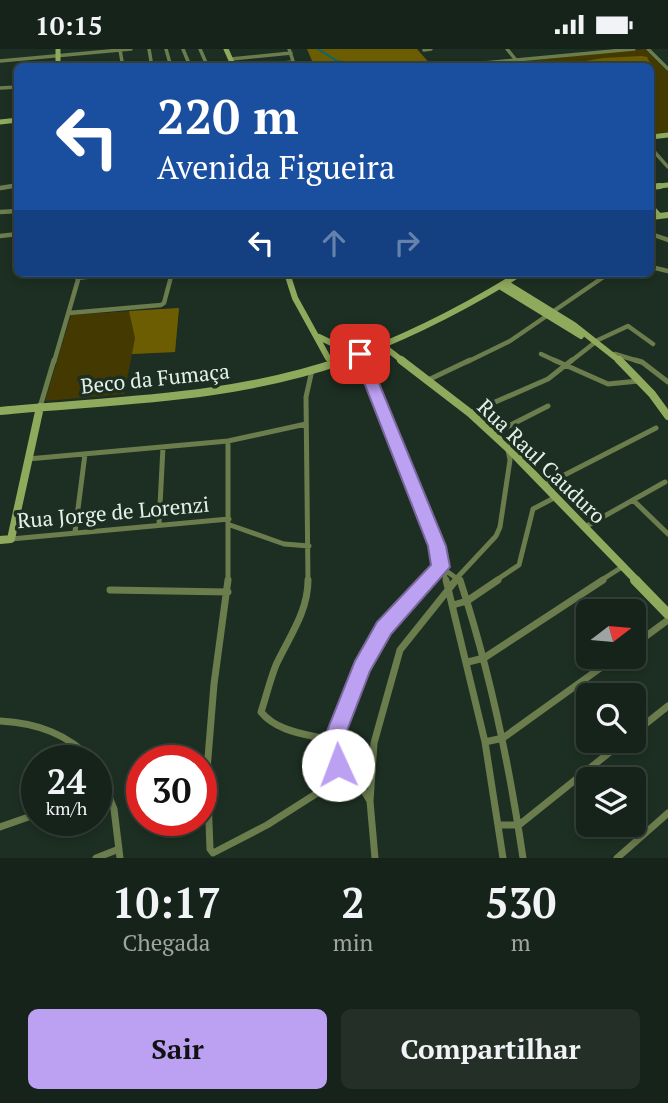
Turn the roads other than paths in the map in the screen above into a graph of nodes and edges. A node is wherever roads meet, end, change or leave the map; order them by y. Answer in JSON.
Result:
{"nodes":[{"id":1,"x":131,"y":49,"type":"edge"},
{"id":2,"x":432,"y":49,"type":"edge"},
{"id":3,"x":507,"y":49,"type":"edge"},
{"id":4,"x":634,"y":49,"type":"edge"},
{"id":5,"x":648,"y":49,"type":"edge"},
{"id":6,"x":32,"y":50,"type":"edge"},
{"id":7,"x":120,"y":50,"type":"edge"},
{"id":8,"x":424,"y":50,"type":"edge"},
{"id":9,"x":290,"y":51,"type":"edge"},
{"id":10,"x":58,"y":52,"type":"edge"},
{"id":11,"x":31,"y":58,"type":"junction"},
{"id":12,"x":516,"y":60,"type":"junction"},
{"id":13,"x":0,"y":61,"type":"edge"},
{"id":14,"x":238,"y":63,"type":"edge"},
{"id":15,"x":484,"y":63,"type":"edge"},
{"id":16,"x":515,"y":63,"type":"edge"},
{"id":17,"x":668,"y":69,"type":"edge"},
{"id":18,"x":654,"y":151,"type":"edge"},
{"id":19,"x":668,"y":167,"type":"edge"},
{"id":20,"x":654,"y":210,"type":"edge"},
{"id":21,"x":668,"y":215,"type":"edge"},
{"id":22,"x":659,"y":216,"type":"junction"},
{"id":23,"x":654,"y":217,"type":"edge"},
{"id":24,"x":78,"y":277,"type":"edge"},
{"id":25,"x":171,"y":277,"type":"edge"},
{"id":26,"x":288,"y":277,"type":"edge"},
{"id":27,"x":516,"y":277,"type":"edge"},
{"id":28,"x":602,"y":278,"type":"dead end"},
{"id":29,"x":503,"y":285,"type":"junction"},
{"id":30,"x":69,"y":313,"type":"junction"},
{"id":31,"x":550,"y":314,"type":"junction"},
{"id":32,"x":314,"y":333,"type":"junction"},
{"id":33,"x":596,"y":342,"type":"junction"},
{"id":34,"x":653,"y":344,"type":"dead end"},
{"id":35,"x":381,"y":345,"type":"junction"},
{"id":36,"x":340,"y":347,"type":"junction"},
{"id":37,"x":358,"y":351,"type":"junction"},
{"id":38,"x":541,"y":354,"type":"dead end"},
{"id":39,"x":615,"y":354,"type":"junction"},
{"id":40,"x":327,"y":355,"type":"junction"},
{"id":41,"x":343,"y":359,"type":"junction"},
{"id":42,"x":567,"y":366,"type":"junction"},
{"id":43,"x":313,"y":370,"type":"junction"},
{"id":44,"x":642,"y":380,"type":"junction"},
{"id":45,"x":426,"y":381,"type":"junction"},
{"id":46,"x":668,"y":382,"type":"edge"},
{"id":47,"x":548,"y":406,"type":"dead end"},
{"id":48,"x":40,"y":407,"type":"junction"},
{"id":49,"x":0,"y":411,"type":"edge"},
{"id":50,"x":470,"y":413,"type":"junction"},
{"id":51,"x":668,"y":416,"type":"edge"},
{"id":52,"x":306,"y":424,"type":"junction"},
{"id":53,"x":656,"y":428,"type":"dead end"},
{"id":54,"x":493,"y":434,"type":"junction"},
{"id":55,"x":228,"y":441,"type":"junction"},
{"id":56,"x":163,"y":447,"type":"junction"},
{"id":57,"x":85,"y":454,"type":"junction"},
{"id":58,"x":513,"y":458,"type":"junction"},
{"id":59,"x":28,"y":459,"type":"junction"},
{"id":60,"x":665,"y":482,"type":"dead end"},
{"id":61,"x":545,"y":485,"type":"junction"},
{"id":62,"x":556,"y":497,"type":"junction"},
{"id":63,"x":633,"y":500,"type":"junction"},
{"id":64,"x":229,"y":522,"type":"junction"},
{"id":65,"x":159,"y":524,"type":"junction"},
{"id":66,"x":585,"y":527,"type":"junction"},
{"id":67,"x":75,"y":532,"type":"junction"},
{"id":68,"x":668,"y":534,"type":"edge"},
{"id":69,"x":11,"y":539,"type":"junction"},
{"id":70,"x":0,"y":540,"type":"edge"},
{"id":71,"x":309,"y":546,"type":"junction"},
{"id":72,"x":622,"y":566,"type":"junction"},
{"id":73,"x":441,"y":567,"type":"junction"},
{"id":74,"x":459,"y":579,"type":"junction"},
{"id":75,"x":447,"y":589,"type":"junction"},
{"id":76,"x":110,"y":590,"type":"dead end"},
{"id":77,"x":228,"y":592,"type":"junction"},
{"id":78,"x":467,"y":601,"type":"junction"},
{"id":79,"x":453,"y":605,"type":"junction"},
{"id":80,"x":666,"y":608,"type":"edge"},
{"id":81,"x":668,"y":620,"type":"edge"},
{"id":82,"x":646,"y":636,"type":"edge"},
{"id":83,"x":484,"y":658,"type":"junction"},
{"id":84,"x":468,"y":662,"type":"junction"},
{"id":85,"x":599,"y":669,"type":"edge"},
{"id":86,"x":668,"y":706,"type":"edge"},
{"id":87,"x":0,"y":721,"type":"edge"},
{"id":88,"x":646,"y":723,"type":"edge"},
{"id":89,"x":503,"y":738,"type":"junction"},
{"id":90,"x":333,"y":741,"type":"junction"},
{"id":91,"x":485,"y":742,"type":"junction"},
{"id":92,"x":80,"y":745,"type":"edge"},
{"id":93,"x":609,"y":753,"type":"edge"},
{"id":94,"x":370,"y":801,"type":"junction"},
{"id":95,"x":112,"y":803,"type":"edge"},
{"id":96,"x":668,"y":813,"type":"edge"},
{"id":97,"x":21,"y":820,"type":"edge"},
{"id":98,"x":498,"y":825,"type":"junction"},
{"id":99,"x":519,"y":825,"type":"junction"},
{"id":100,"x":0,"y":827,"type":"edge"},
{"id":101,"x":119,"y":854,"type":"edge"},
{"id":102,"x":96,"y":858,"type":"edge"},
{"id":103,"x":375,"y":858,"type":"edge"},
{"id":104,"x":503,"y":858,"type":"edge"},
{"id":105,"x":523,"y":858,"type":"edge"},
{"id":106,"x":617,"y":858,"type":"edge"}],
"edges":[{"from":1,"to":7,"type":"street"},
{"from":2,"to":8,"type":"street"},
{"from":3,"to":12,"type":"street"},
{"from":4,"to":12,"type":"street"},
{"from":5,"to":17,"type":"street"},
{"from":6,"to":11,"type":"street"},
{"from":7,"to":10,"type":"street"},
{"from":9,"to":14,"type":"street"},
{"from":10,"to":11,"type":"street"},
{"from":11,"to":13,"type":"street"},
{"from":12,"to":15,"type":"street"},
{"from":12,"to":16,"type":"street"},
{"from":18,"to":19,"type":"street"},
{"from":20,"to":22,"type":"street"},
{"from":21,"to":22,"type":"street"},
{"from":22,"to":23,"type":"street"},
{"from":24,"to":30,"type":"street"},
{"from":25,"to":30,"type":"street"},
{"from":26,"to":32,"type":"street"},
{"from":27,"to":29,"type":"street","name":"Beco da Fumaça"},
{"from":28,"to":31,"type":"street"},
{"from":29,"to":31,"type":"street"},
{"from":29,"to":35,"type":"street","name":"Beco da Fumaça"},
{"from":30,"to":48,"type":"street"},
{"from":31,"to":33,"type":"street"},
{"from":31,"to":45,"type":"street"},
{"from":32,"to":36,"type":"street"},
{"from":32,"to":40,"type":"street"},
{"from":33,"to":34,"type":"street"},
{"from":33,"to":39,"type":"street"},
{"from":33,"to":42,"type":"street"},
{"from":35,"to":37,"type":"street","name":"Beco da Fumaça"},
{"from":35,"to":45,"type":"street","name":"Rua Raul Cauduro"},
{"from":36,"to":37,"type":"street"},
{"from":36,"to":40,"type":"street","name":"Beco da Fumaça"},
{"from":36,"to":41,"type":"street"},
{"from":37,"to":41,"type":"street","name":"Beco da Fumaça"},
{"from":37,"to":73,"type":"street"},
{"from":38,"to":42,"type":"street"},
{"from":39,"to":44,"type":"street"},
{"from":39,"to":46,"type":"street"},
{"from":40,"to":41,"type":"street"},
{"from":40,"to":43,"type":"street","name":"Beco da Fumaça"},
{"from":41,"to":43,"type":"street","name":"Beco da Fumaça"},
{"from":42,"to":44,"type":"street"},
{"from":42,"to":50,"type":"street"},
{"from":43,"to":48,"type":"street","name":"Beco da Fumaça"},
{"from":43,"to":52,"type":"street"},
{"from":44,"to":51,"type":"street"},
{"from":45,"to":50,"type":"street","name":"Rua Raul Cauduro"},
{"from":47,"to":54,"type":"street"},
{"from":48,"to":49,"type":"street","name":"Beco da Fumaça"},
{"from":48,"to":59,"type":"street"},
{"from":50,"to":54,"type":"street","name":"Rua Raul Cauduro"},
{"from":52,"to":55,"type":"street"},
{"from":52,"to":71,"type":"street"},
{"from":53,"to":61,"type":"street"},
{"from":54,"to":58,"type":"street","name":"Rua Raul Cauduro"},
{"from":55,"to":56,"type":"street"},
{"from":55,"to":64,"type":"street"},
{"from":56,"to":57,"type":"street"},
{"from":56,"to":65,"type":"street"},
{"from":57,"to":59,"type":"street"},
{"from":57,"to":67,"type":"street"},
{"from":58,"to":61,"type":"street","name":"Rua Raul Cauduro"},
{"from":58,"to":74,"type":"street"},
{"from":59,"to":69,"type":"street"},
{"from":60,"to":63,"type":"street"},
{"from":61,"to":62,"type":"street","name":"Rua Raul Cauduro"},
{"from":62,"to":66,"type":"street","name":"Rua Raul Cauduro"},
{"from":62,"to":78,"type":"street"},
{"from":63,"to":66,"type":"street"},
{"from":63,"to":68,"type":"street"},
{"from":64,"to":65,"type":"street","name":"Rua Jorge de Lorenzi"},
{"from":64,"to":71,"type":"street","name":"Rua Jorge de Lorenzi"},
{"from":64,"to":77,"type":"street"},
{"from":65,"to":67,"type":"street","name":"Rua Jorge de Lorenzi"},
{"from":66,"to":72,"type":"street","name":"Rua Raul Cauduro"},
{"from":67,"to":69,"type":"street","name":"Rua Jorge de Lorenzi"},
{"from":69,"to":70,"type":"street","name":"Rua Jorge de Lorenzi"},
{"from":71,"to":90,"type":"street"},
{"from":72,"to":80,"type":"street","name":"Rua Raul Cauduro"},
{"from":72,"to":83,"type":"street"},
{"from":73,"to":74,"type":"street"},
{"from":73,"to":75,"type":"street"},
{"from":73,"to":90,"type":"street"},
{"from":74,"to":75,"type":"street"},
{"from":74,"to":78,"type":"street"},
{"from":75,"to":79,"type":"street"},
{"from":75,"to":94,"type":"street"},
{"from":76,"to":77,"type":"street"},
{"from":77,"to":90,"type":"street"},
{"from":78,"to":79,"type":"street"},
{"from":78,"to":83,"type":"street"},
{"from":79,"to":84,"type":"street"},
{"from":81,"to":82,"type":"street"},
{"from":83,"to":84,"type":"street"},
{"from":83,"to":89,"type":"street"},
{"from":84,"to":91,"type":"street"},
{"from":85,"to":89,"type":"street"},
{"from":86,"to":88,"type":"street"},
{"from":87,"to":92,"type":"street"},
{"from":89,"to":91,"type":"street"},
{"from":89,"to":99,"type":"street"},
{"from":90,"to":94,"type":"street"},
{"from":91,"to":98,"type":"street"},
{"from":93,"to":99,"type":"street"},
{"from":94,"to":103,"type":"street"},
{"from":95,"to":101,"type":"street"},
{"from":96,"to":106,"type":"street"},
{"from":97,"to":100,"type":"street"},
{"from":98,"to":99,"type":"street"},
{"from":98,"to":104,"type":"street"},
{"from":99,"to":105,"type":"street"},
{"from":101,"to":102,"type":"street"}]}
